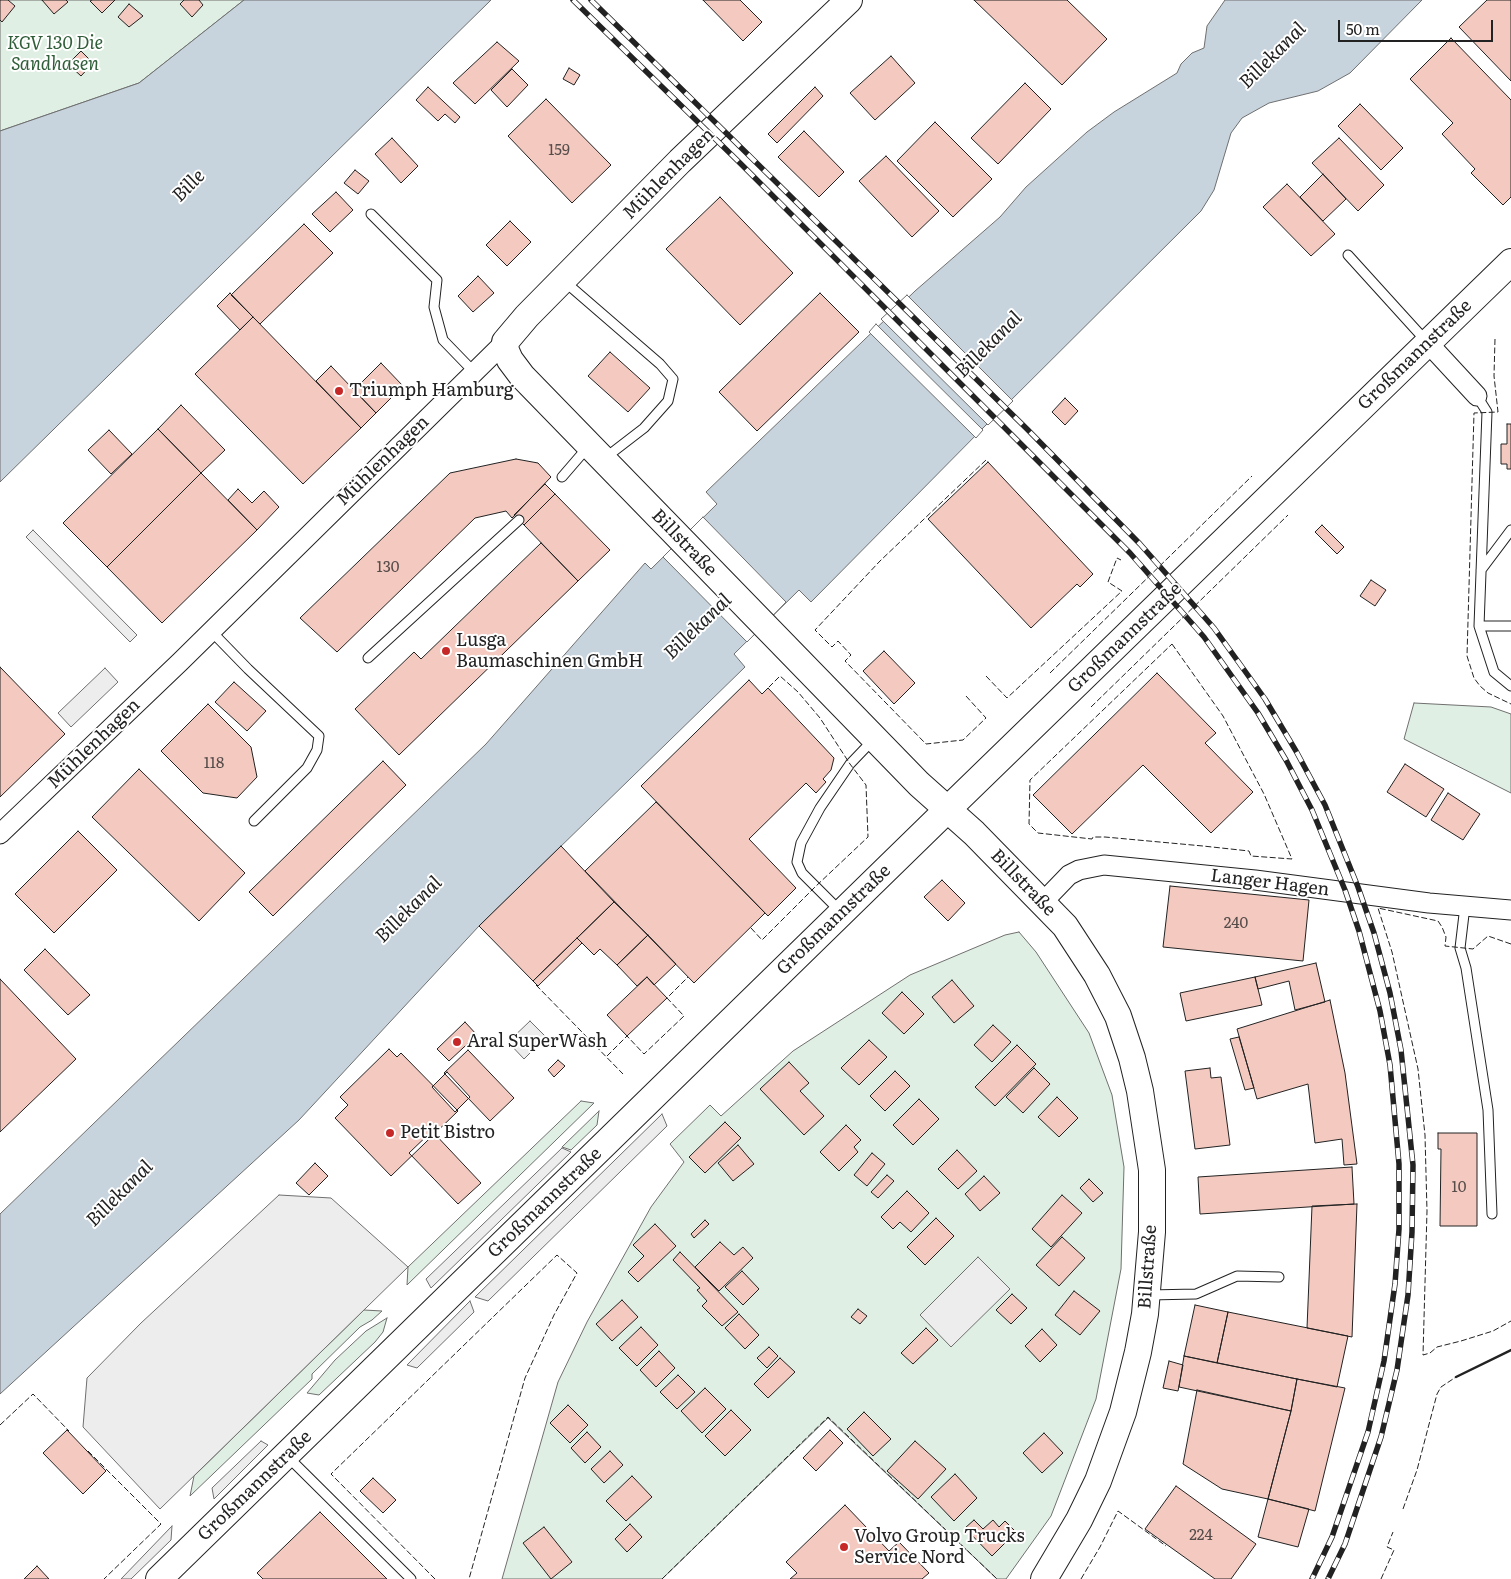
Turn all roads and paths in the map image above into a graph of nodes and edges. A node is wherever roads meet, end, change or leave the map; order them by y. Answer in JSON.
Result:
{"nodes":[{"id":1,"x":849,"y":0,"type":"edge"},
{"id":2,"x":371,"y":214,"type":"dead end"},
{"id":3,"x":1348,"y":255,"type":"dead end"},
{"id":4,"x":1511,"y":262,"type":"edge"},
{"id":5,"x":563,"y":280,"type":"junction"},
{"id":6,"x":505,"y":342,"type":"junction"},
{"id":7,"x":1428,"y":343,"type":"junction"},
{"id":8,"x":474,"y":372,"type":"junction"},
{"id":9,"x":1477,"y":396,"type":"joint"},
{"id":10,"x":596,"y":453,"type":"junction"},
{"id":11,"x":562,"y":477,"type":"dead end"},
{"id":12,"x":519,"y":520,"type":"dead end"},
{"id":13,"x":1511,"y":530,"type":"edge"},
{"id":14,"x":1481,"y":571,"type":"junction"},
{"id":15,"x":1479,"y":626,"type":"junction"},
{"id":16,"x":1511,"y":626,"type":"edge"},
{"id":17,"x":211,"y":631,"type":"junction"},
{"id":18,"x":368,"y":658,"type":"dead end"},
{"id":19,"x":1511,"y":686,"type":"edge"},
{"id":20,"x":875,"y":738,"type":"junction"},
{"id":21,"x":948,"y":809,"type":"junction"},
{"id":22,"x":254,"y":821,"type":"dead end"},
{"id":23,"x":0,"y":834,"type":"edge"},
{"id":24,"x":1042,"y":903,"type":"junction"},
{"id":25,"x":1465,"y":906,"type":"junction"},
{"id":26,"x":1511,"y":910,"type":"edge"},
{"id":27,"x":842,"y":913,"type":"junction"},
{"id":28,"x":1492,"y":1214,"type":"dead end"},
{"id":29,"x":1279,"y":1277,"type":"dead end"},
{"id":30,"x":1147,"y":1295,"type":"junction"},
{"id":31,"x":286,"y":1455,"type":"junction"},
{"id":32,"x":159,"y":1579,"type":"edge"},
{"id":33,"x":411,"y":1579,"type":"edge"},
{"id":34,"x":1044,"y":1579,"type":"edge"}],
"edges":[{"from":1,"to":5,"type":"street","name":"Mühlenhagen"},
{"from":2,"to":8,"type":"lane"},
{"from":3,"to":7,"type":"lane"},
{"from":4,"to":7,"type":"street","name":"Großmannstraße"},
{"from":5,"to":6,"type":"street","name":"Mühlenhagen"},
{"from":5,"to":10,"type":"lane"},
{"from":6,"to":8,"type":"street","name":"Mühlenhagen"},
{"from":6,"to":10,"type":"street","name":"Billstraße"},
{"from":7,"to":9,"type":"street"},
{"from":7,"to":21,"type":"street","name":"Großmannstraße"},
{"from":8,"to":17,"type":"street","name":"Mühlenhagen"},
{"from":9,"to":14,"type":"lane"},
{"from":10,"to":11,"type":"lane"},
{"from":10,"to":20,"type":"street","name":"Billstraße"},
{"from":12,"to":18,"type":"lane"},
{"from":13,"to":14,"type":"lane"},
{"from":14,"to":15,"type":"lane"},
{"from":15,"to":16,"type":"lane"},
{"from":15,"to":19,"type":"lane"},
{"from":17,"to":22,"type":"lane"},
{"from":17,"to":23,"type":"street","name":"Mühlenhagen"},
{"from":20,"to":21,"type":"street","name":"Billstraße"},
{"from":20,"to":27,"type":"lane"},
{"from":21,"to":24,"type":"street","name":"Billstraße"},
{"from":21,"to":27,"type":"street","name":"Großmannstraße"},
{"from":24,"to":25,"type":"street","name":"Langer Hagen"},
{"from":24,"to":30,"type":"street","name":"Billstraße"},
{"from":25,"to":26,"type":"street","name":"Langer Hagen"},
{"from":25,"to":28,"type":"lane"},
{"from":27,"to":31,"type":"street","name":"Großmannstraße"},
{"from":29,"to":30,"type":"lane"},
{"from":30,"to":34,"type":"street","name":"Billstraße"},
{"from":31,"to":32,"type":"street","name":"Großmannstraße"},
{"from":31,"to":33,"type":"lane"}]}
